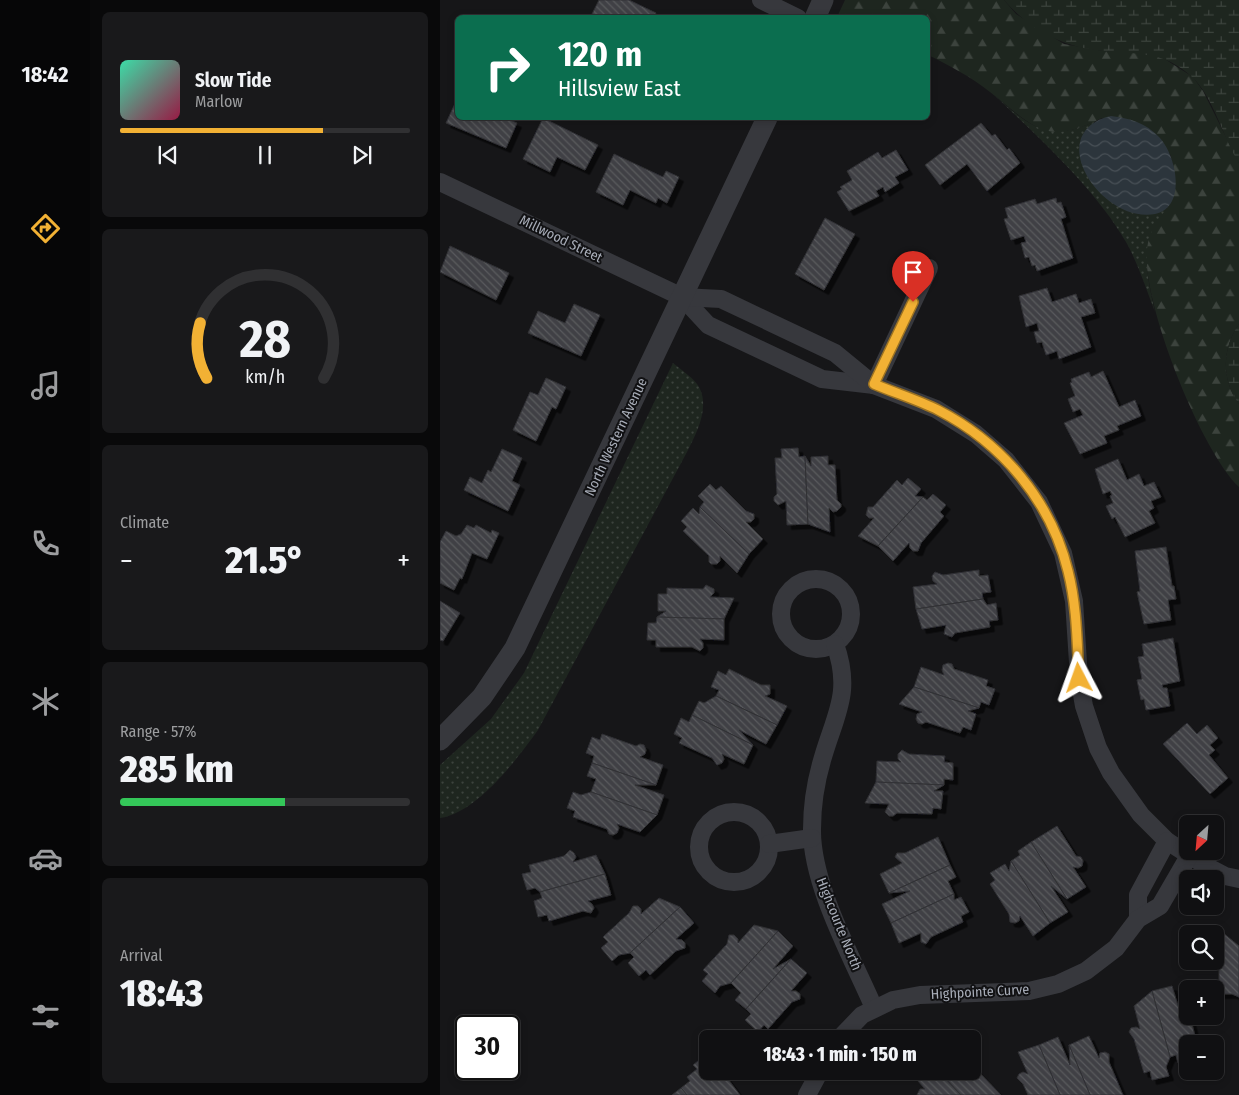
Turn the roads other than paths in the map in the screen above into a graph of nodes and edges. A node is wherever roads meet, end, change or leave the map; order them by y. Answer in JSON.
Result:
{"nodes":[{"id":1,"x":761,"y":0,"type":"edge"},
{"id":2,"x":823,"y":0,"type":"edge"},
{"id":3,"x":792,"y":15,"type":"edge"},
{"id":4,"x":816,"y":15,"type":"edge"},
{"id":5,"x":766,"y":120,"type":"edge"},
{"id":6,"x":440,"y":182,"type":"edge"},
{"id":7,"x":929,"y":268,"type":"dead end"},
{"id":8,"x":682,"y":297,"type":"junction"},
{"id":9,"x":874,"y":384,"type":"junction"},
{"id":10,"x":835,"y":644,"type":"junction"},
{"id":11,"x":440,"y":740,"type":"edge"},
{"id":12,"x":812,"y":838,"type":"junction"},
{"id":13,"x":1167,"y":841,"type":"junction"},
{"id":14,"x":769,"y":844,"type":"dead end"},
{"id":15,"x":1179,"y":849,"type":"edge"},
{"id":16,"x":1187,"y":860,"type":"edge"},
{"id":17,"x":1196,"y":860,"type":"edge"},
{"id":18,"x":1239,"y":879,"type":"edge"},
{"id":19,"x":1138,"y":918,"type":"junction"},
{"id":20,"x":874,"y":1008,"type":"junction"},
{"id":21,"x":847,"y":1030,"type":"edge"},
{"id":22,"x":815,"y":1080,"type":"edge"},
{"id":23,"x":807,"y":1095,"type":"edge"}],
"edges":[{"from":1,"to":3,"type":"street"},
{"from":2,"to":4,"type":"street"},
{"from":5,"to":8,"type":"street","name":"North Western Avenue"},
{"from":6,"to":8,"type":"street","name":"Millwood Street"},
{"from":7,"to":9,"type":"street"},
{"from":8,"to":9,"type":"street"},
{"from":8,"to":9,"type":"street"},
{"from":8,"to":11,"type":"street","name":"North Western Avenue"},
{"from":9,"to":13,"type":"street"},
{"from":10,"to":10,"type":"street"},
{"from":10,"to":12,"type":"street","name":"Highcourte North"},
{"from":12,"to":14,"type":"street"},
{"from":12,"to":20,"type":"street","name":"Highcourte North"},
{"from":13,"to":15,"type":"street"},
{"from":13,"to":19,"type":"street"},
{"from":16,"to":19,"type":"street","name":"Highpointe Curve"},
{"from":17,"to":18,"type":"street"},
{"from":19,"to":20,"type":"street","name":"Highpointe Curve"},
{"from":20,"to":21,"type":"street","name":"Highpointe Curve"},
{"from":22,"to":23,"type":"street"}]}
